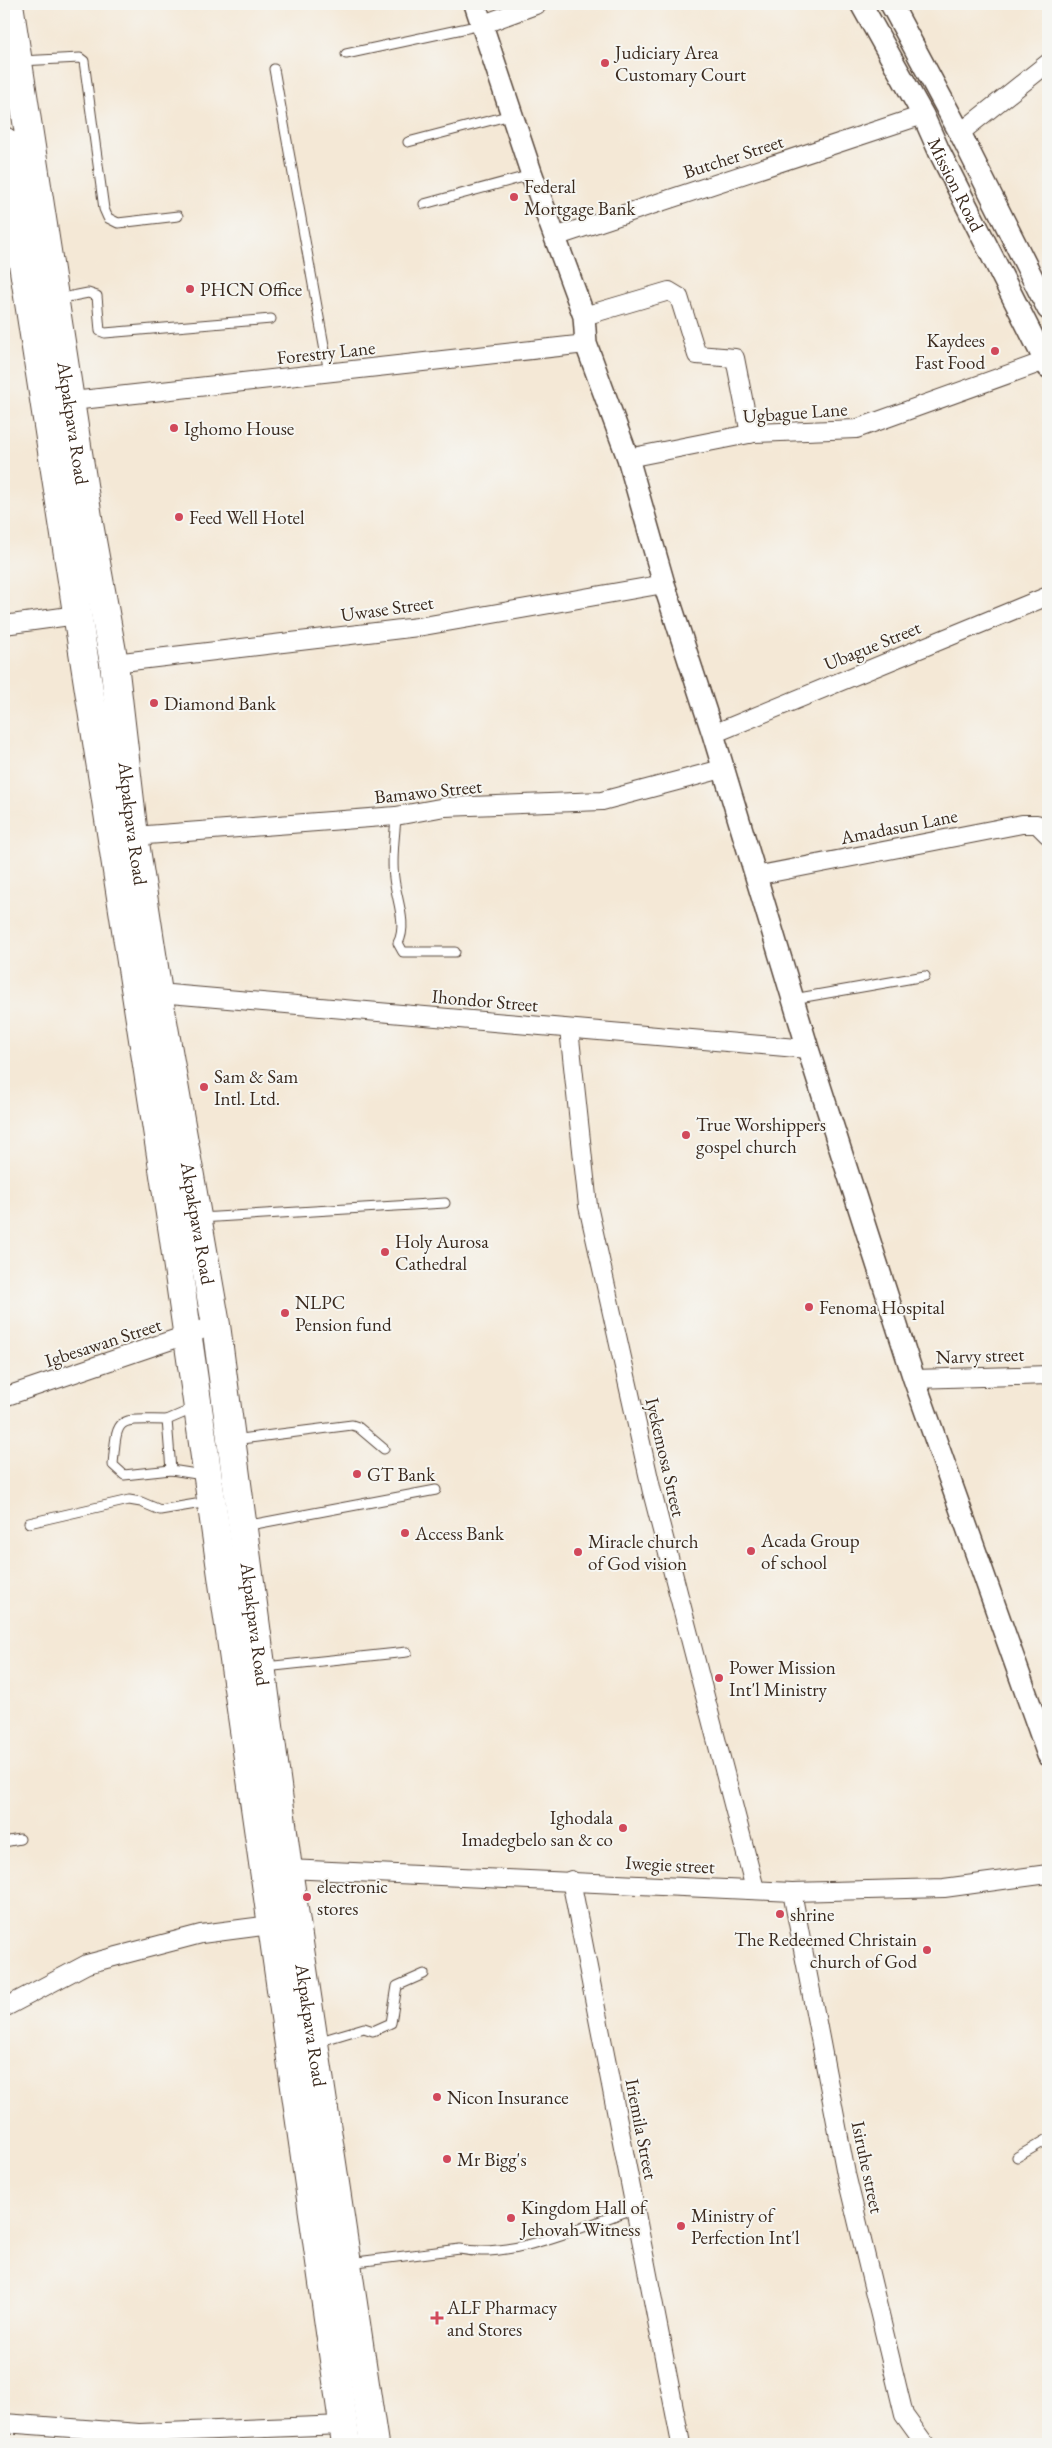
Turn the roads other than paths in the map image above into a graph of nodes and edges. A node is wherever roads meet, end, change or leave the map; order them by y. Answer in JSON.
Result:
{"nodes":[{"id":1,"x":9,"y":4,"type":"edge"},
{"id":2,"x":474,"y":4,"type":"edge"},
{"id":3,"x":538,"y":4,"type":"edge"},
{"id":4,"x":861,"y":4,"type":"edge"},
{"id":5,"x":891,"y":4,"type":"edge"},
{"id":6,"x":481,"y":25,"type":"junction"},
{"id":7,"x":346,"y":54,"type":"dead end"},
{"id":8,"x":18,"y":61,"type":"junction"},
{"id":9,"x":1048,"y":63,"type":"edge"},
{"id":10,"x":274,"y":69,"type":"dead end"},
{"id":11,"x":511,"y":115,"type":"junction"},
{"id":12,"x":923,"y":115,"type":"junction"},
{"id":13,"x":960,"y":133,"type":"junction"},
{"id":14,"x":408,"y":142,"type":"dead end"},
{"id":15,"x":4,"y":147,"type":"edge"},
{"id":16,"x":532,"y":175,"type":"junction"},
{"id":17,"x":8,"y":193,"type":"edge"},
{"id":18,"x":424,"y":204,"type":"dead end"},
{"id":19,"x":178,"y":216,"type":"dead end"},
{"id":20,"x":555,"y":237,"type":"junction"},
{"id":21,"x":56,"y":300,"type":"junction"},
{"id":22,"x":1048,"y":308,"type":"edge"},
{"id":23,"x":584,"y":316,"type":"junction"},
{"id":24,"x":271,"y":319,"type":"dead end"},
{"id":25,"x":586,"y":344,"type":"junction"},
{"id":26,"x":1046,"y":364,"type":"edge"},
{"id":27,"x":329,"y":373,"type":"junction"},
{"id":28,"x":72,"y":400,"type":"junction"},
{"id":29,"x":750,"y":434,"type":"junction"},
{"id":30,"x":628,"y":458,"type":"junction"},
{"id":31,"x":664,"y":584,"type":"junction"},
{"id":32,"x":1048,"y":596,"type":"edge"},
{"id":33,"x":77,"y":615,"type":"junction"},
{"id":34,"x":4,"y":625,"type":"edge"},
{"id":35,"x":114,"y":663,"type":"junction"},
{"id":36,"x":713,"y":734,"type":"junction"},
{"id":37,"x":722,"y":769,"type":"junction"},
{"id":38,"x":396,"y":816,"type":"junction"},
{"id":39,"x":1048,"y":835,"type":"edge"},
{"id":40,"x":134,"y":836,"type":"junction"},
{"id":41,"x":755,"y":876,"type":"junction"},
{"id":42,"x":456,"y":952,"type":"dead end"},
{"id":43,"x":925,"y":976,"type":"dead end"},
{"id":44,"x":158,"y":993,"type":"junction"},
{"id":45,"x":793,"y":1000,"type":"junction"},
{"id":46,"x":569,"y":1029,"type":"junction"},
{"id":47,"x":808,"y":1049,"type":"junction"},
{"id":48,"x":445,"y":1203,"type":"dead end"},
{"id":49,"x":197,"y":1218,"type":"junction"},
{"id":50,"x":216,"y":1325,"type":"junction"},
{"id":51,"x":188,"y":1336,"type":"junction"},
{"id":52,"x":1048,"y":1375,"type":"edge"},
{"id":53,"x":914,"y":1379,"type":"junction"},
{"id":54,"x":4,"y":1397,"type":"edge"},
{"id":55,"x":198,"y":1408,"type":"junction"},
{"id":56,"x":167,"y":1420,"type":"junction"},
{"id":57,"x":231,"y":1440,"type":"junction"},
{"id":58,"x":384,"y":1449,"type":"dead end"},
{"id":59,"x":171,"y":1470,"type":"junction"},
{"id":60,"x":207,"y":1475,"type":"junction"},
{"id":61,"x":436,"y":1490,"type":"dead end"},
{"id":62,"x":211,"y":1502,"type":"junction"},
{"id":63,"x":29,"y":1523,"type":"dead end"},
{"id":64,"x":242,"y":1527,"type":"junction"},
{"id":65,"x":407,"y":1652,"type":"dead end"},
{"id":66,"x":262,"y":1667,"type":"junction"},
{"id":67,"x":1048,"y":1755,"type":"edge"},
{"id":68,"x":20,"y":1839,"type":"dead end"},
{"id":69,"x":4,"y":1842,"type":"edge"},
{"id":70,"x":288,"y":1869,"type":"junction"},
{"id":71,"x":1048,"y":1874,"type":"edge"},
{"id":72,"x":571,"y":1880,"type":"junction"},
{"id":73,"x":755,"y":1890,"type":"junction"},
{"id":74,"x":792,"y":1892,"type":"junction"},
{"id":75,"x":271,"y":1925,"type":"junction"},
{"id":76,"x":424,"y":1974,"type":"dead end"},
{"id":77,"x":4,"y":2008,"type":"edge"},
{"id":78,"x":314,"y":2043,"type":"junction"},
{"id":79,"x":1048,"y":2139,"type":"edge"},
{"id":80,"x":1017,"y":2157,"type":"dead end"},
{"id":81,"x":636,"y":2208,"type":"junction"},
{"id":82,"x":346,"y":2263,"type":"junction"},
{"id":83,"x":4,"y":2424,"type":"edge"},
{"id":84,"x":344,"y":2435,"type":"edge"},
{"id":85,"x":374,"y":2444,"type":"edge"},
{"id":86,"x":681,"y":2444,"type":"edge"},
{"id":87,"x":925,"y":2444,"type":"edge"}],
"edges":[{"from":1,"to":8,"type":"highway","name":"Akpakpava Road"},
{"from":2,"to":6,"type":"street"},
{"from":3,"to":6,"type":"street"},
{"from":4,"to":12,"type":"street","name":"Mission Road"},
{"from":5,"to":13,"type":"street","name":"Mission Road"},
{"from":6,"to":7,"type":"lane"},
{"from":6,"to":11,"type":"street"},
{"from":8,"to":19,"type":"lane"},
{"from":8,"to":21,"type":"highway","name":"Akpakpava Road"},
{"from":9,"to":13,"type":"street"},
{"from":10,"to":27,"type":"lane"},
{"from":11,"to":14,"type":"lane"},
{"from":11,"to":16,"type":"street"},
{"from":12,"to":20,"type":"street","name":"Butcher Street"},
{"from":12,"to":26,"type":"street","name":"Mission Road"},
{"from":13,"to":22,"type":"street","name":"Mission Road"},
{"from":15,"to":17,"type":"highway","name":"Akpakpava Road"},
{"from":16,"to":18,"type":"lane"},
{"from":16,"to":20,"type":"street"},
{"from":17,"to":33,"type":"highway","name":"Akpakpava Road"},
{"from":20,"to":23,"type":"street"},
{"from":21,"to":24,"type":"lane"},
{"from":21,"to":28,"type":"highway","name":"Akpakpava Road"},
{"from":23,"to":25,"type":"street"},
{"from":23,"to":29,"type":"street"},
{"from":25,"to":27,"type":"street","name":"Forestry Lane"},
{"from":25,"to":30,"type":"street"},
{"from":26,"to":29,"type":"street","name":"Ugbague Lane"},
{"from":27,"to":28,"type":"street","name":"Forestry Lane"},
{"from":28,"to":35,"type":"highway","name":"Akpakpava Road"},
{"from":29,"to":30,"type":"street","name":"Ugbague Lane"},
{"from":30,"to":31,"type":"street"},
{"from":31,"to":35,"type":"street","name":"Uwase Street"},
{"from":31,"to":36,"type":"street"},
{"from":32,"to":36,"type":"street","name":"Ubague Street"},
{"from":33,"to":34,"type":"street"},
{"from":33,"to":51,"type":"highway","name":"Akpakpava Road"},
{"from":35,"to":40,"type":"highway","name":"Akpakpava Road"},
{"from":36,"to":37,"type":"street"},
{"from":37,"to":38,"type":"street","name":"Bamawo Street"},
{"from":37,"to":41,"type":"street"},
{"from":38,"to":40,"type":"street","name":"Bamawo Street"},
{"from":38,"to":42,"type":"lane"},
{"from":39,"to":41,"type":"street","name":"Amadasun Lane"},
{"from":40,"to":44,"type":"highway","name":"Akpakpava Road"},
{"from":41,"to":45,"type":"street"},
{"from":43,"to":45,"type":"lane"},
{"from":44,"to":46,"type":"street","name":"Ihondor Street"},
{"from":44,"to":49,"type":"highway","name":"Akpakpava Road"},
{"from":45,"to":47,"type":"street"},
{"from":46,"to":47,"type":"street","name":"Ihondor Street"},
{"from":46,"to":73,"type":"street","name":"Iyekemosa Street"},
{"from":47,"to":53,"type":"street"},
{"from":48,"to":49,"type":"lane"},
{"from":49,"to":50,"type":"highway","name":"Akpakpava Road"},
{"from":50,"to":51,"type":"street","name":"Igbesawan Street"},
{"from":50,"to":57,"type":"highway","name":"Akpakpava Road"},
{"from":51,"to":54,"type":"street","name":"Igbesawan Street"},
{"from":51,"to":55,"type":"highway","name":"Akpakpava Road"},
{"from":52,"to":53,"type":"street","name":"Narvy street"},
{"from":53,"to":67,"type":"street"},
{"from":55,"to":56,"type":"lane"},
{"from":55,"to":60,"type":"highway","name":"Akpakpava Road"},
{"from":56,"to":59,"type":"lane"},
{"from":56,"to":59,"type":"lane"},
{"from":57,"to":58,"type":"lane"},
{"from":57,"to":64,"type":"highway","name":"Akpakpava Road"},
{"from":59,"to":60,"type":"lane"},
{"from":60,"to":62,"type":"highway","name":"Akpakpava Road"},
{"from":61,"to":64,"type":"lane"},
{"from":62,"to":63,"type":"lane"},
{"from":62,"to":75,"type":"highway","name":"Akpakpava Road"},
{"from":64,"to":66,"type":"highway","name":"Akpakpava Road"},
{"from":65,"to":66,"type":"lane"},
{"from":66,"to":70,"type":"highway","name":"Akpakpava Road"},
{"from":68,"to":69,"type":"lane"},
{"from":70,"to":72,"type":"street","name":"Iwegie street"},
{"from":70,"to":78,"type":"highway","name":"Akpakpava Road"},
{"from":71,"to":74,"type":"street","name":"Iwegie street"},
{"from":72,"to":73,"type":"street","name":"Iwegie street"},
{"from":72,"to":81,"type":"street","name":"Iriemila Street"},
{"from":73,"to":74,"type":"street","name":"Iwegie street"},
{"from":74,"to":87,"type":"street","name":"Isiruhe street"},
{"from":75,"to":77,"type":"street"},
{"from":75,"to":84,"type":"highway","name":"Akpakpava Road"},
{"from":76,"to":78,"type":"lane"},
{"from":78,"to":82,"type":"highway","name":"Akpakpava Road"},
{"from":79,"to":80,"type":"lane"},
{"from":81,"to":82,"type":"lane"},
{"from":81,"to":86,"type":"street","name":"Iriemila Street"},
{"from":82,"to":85,"type":"highway","name":"Akpakpava Road"},
{"from":83,"to":84,"type":"street"}]}
